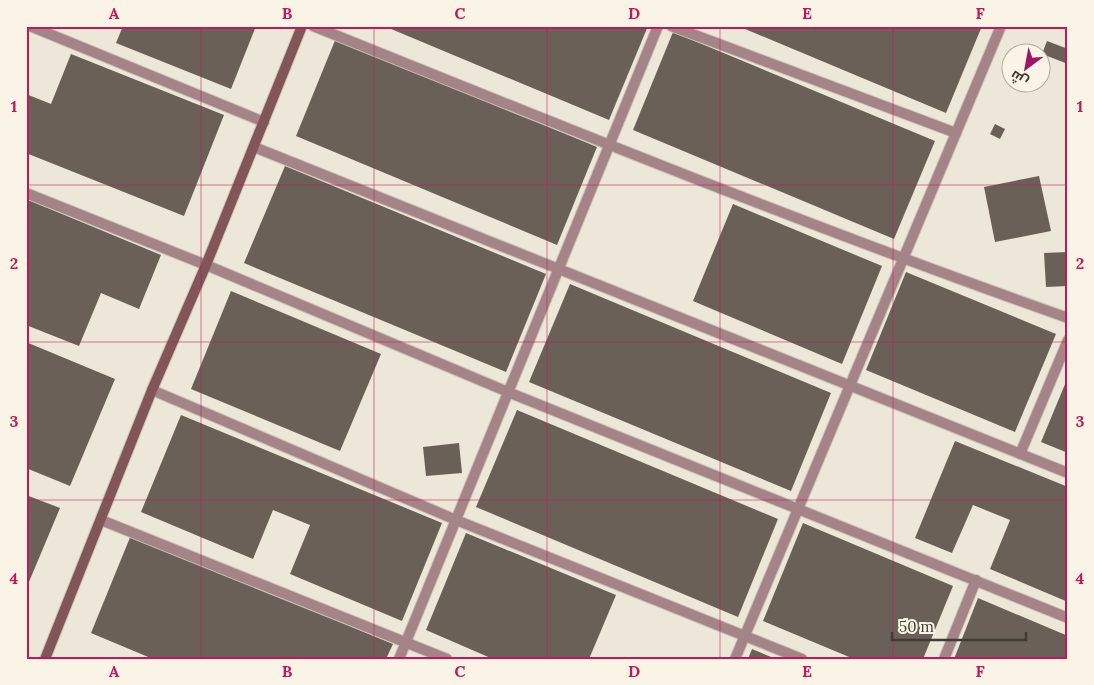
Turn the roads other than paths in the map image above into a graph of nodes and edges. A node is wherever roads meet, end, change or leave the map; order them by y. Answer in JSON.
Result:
{"nodes":[{"id":1,"x":30,"y":26,"type":"edge"},
{"id":2,"x":302,"y":26,"type":"edge"},
{"id":3,"x":313,"y":26,"type":"edge"},
{"id":4,"x":658,"y":26,"type":"edge"},
{"id":5,"x":671,"y":26,"type":"edge"},
{"id":6,"x":1000,"y":26,"type":"edge"},
{"id":7,"x":264,"y":122,"type":"junction"},
{"id":8,"x":956,"y":133,"type":"junction"},
{"id":9,"x":609,"y":145,"type":"junction"},
{"id":10,"x":254,"y":147,"type":"junction"},
{"id":11,"x":26,"y":193,"type":"edge"},
{"id":12,"x":903,"y":259,"type":"junction"},
{"id":13,"x":206,"y":265,"type":"junction"},
{"id":14,"x":558,"y":269,"type":"junction"},
{"id":15,"x":1068,"y":318,"type":"edge"},
{"id":16,"x":1068,"y":340,"type":"edge"},
{"id":17,"x":850,"y":385,"type":"junction"},
{"id":18,"x":152,"y":390,"type":"junction"},
{"id":19,"x":508,"y":392,"type":"junction"},
{"id":20,"x":1020,"y":454,"type":"junction"},
{"id":21,"x":1068,"y":473,"type":"edge"},
{"id":22,"x":798,"y":508,"type":"junction"},
{"id":23,"x":101,"y":520,"type":"junction"},
{"id":24,"x":456,"y":520,"type":"junction"},
{"id":25,"x":976,"y":580,"type":"junction"},
{"id":26,"x":1068,"y":618,"type":"edge"},
{"id":27,"x":744,"y":637,"type":"junction"},
{"id":28,"x":406,"y":642,"type":"junction"},
{"id":29,"x":45,"y":659,"type":"edge"},
{"id":30,"x":399,"y":659,"type":"edge"},
{"id":31,"x":447,"y":659,"type":"edge"},
{"id":32,"x":735,"y":659,"type":"edge"},
{"id":33,"x":802,"y":659,"type":"edge"},
{"id":34,"x":944,"y":659,"type":"edge"}],
"edges":[{"from":1,"to":7,"type":"street"},
{"from":2,"to":7,"type":"street"},
{"from":3,"to":9,"type":"street"},
{"from":4,"to":9,"type":"street"},
{"from":5,"to":8,"type":"street"},
{"from":6,"to":8,"type":"street"},
{"from":7,"to":10,"type":"street"},
{"from":8,"to":12,"type":"street"},
{"from":9,"to":12,"type":"street"},
{"from":9,"to":14,"type":"street"},
{"from":10,"to":13,"type":"street"},
{"from":10,"to":14,"type":"street"},
{"from":11,"to":13,"type":"street"},
{"from":12,"to":15,"type":"street"},
{"from":12,"to":17,"type":"street"},
{"from":13,"to":18,"type":"street"},
{"from":13,"to":19,"type":"street"},
{"from":14,"to":17,"type":"street"},
{"from":14,"to":19,"type":"street"},
{"from":16,"to":20,"type":"street"},
{"from":17,"to":20,"type":"street"},
{"from":17,"to":22,"type":"street"},
{"from":18,"to":23,"type":"street"},
{"from":18,"to":24,"type":"street"},
{"from":19,"to":22,"type":"street"},
{"from":19,"to":24,"type":"street"},
{"from":20,"to":21,"type":"street"},
{"from":22,"to":25,"type":"street"},
{"from":22,"to":27,"type":"street"},
{"from":23,"to":28,"type":"street"},
{"from":23,"to":29,"type":"street"},
{"from":24,"to":27,"type":"street"},
{"from":24,"to":28,"type":"street"},
{"from":25,"to":26,"type":"street"},
{"from":25,"to":34,"type":"street"},
{"from":27,"to":32,"type":"street"},
{"from":27,"to":33,"type":"street"},
{"from":28,"to":30,"type":"street"},
{"from":28,"to":31,"type":"street"}]}
